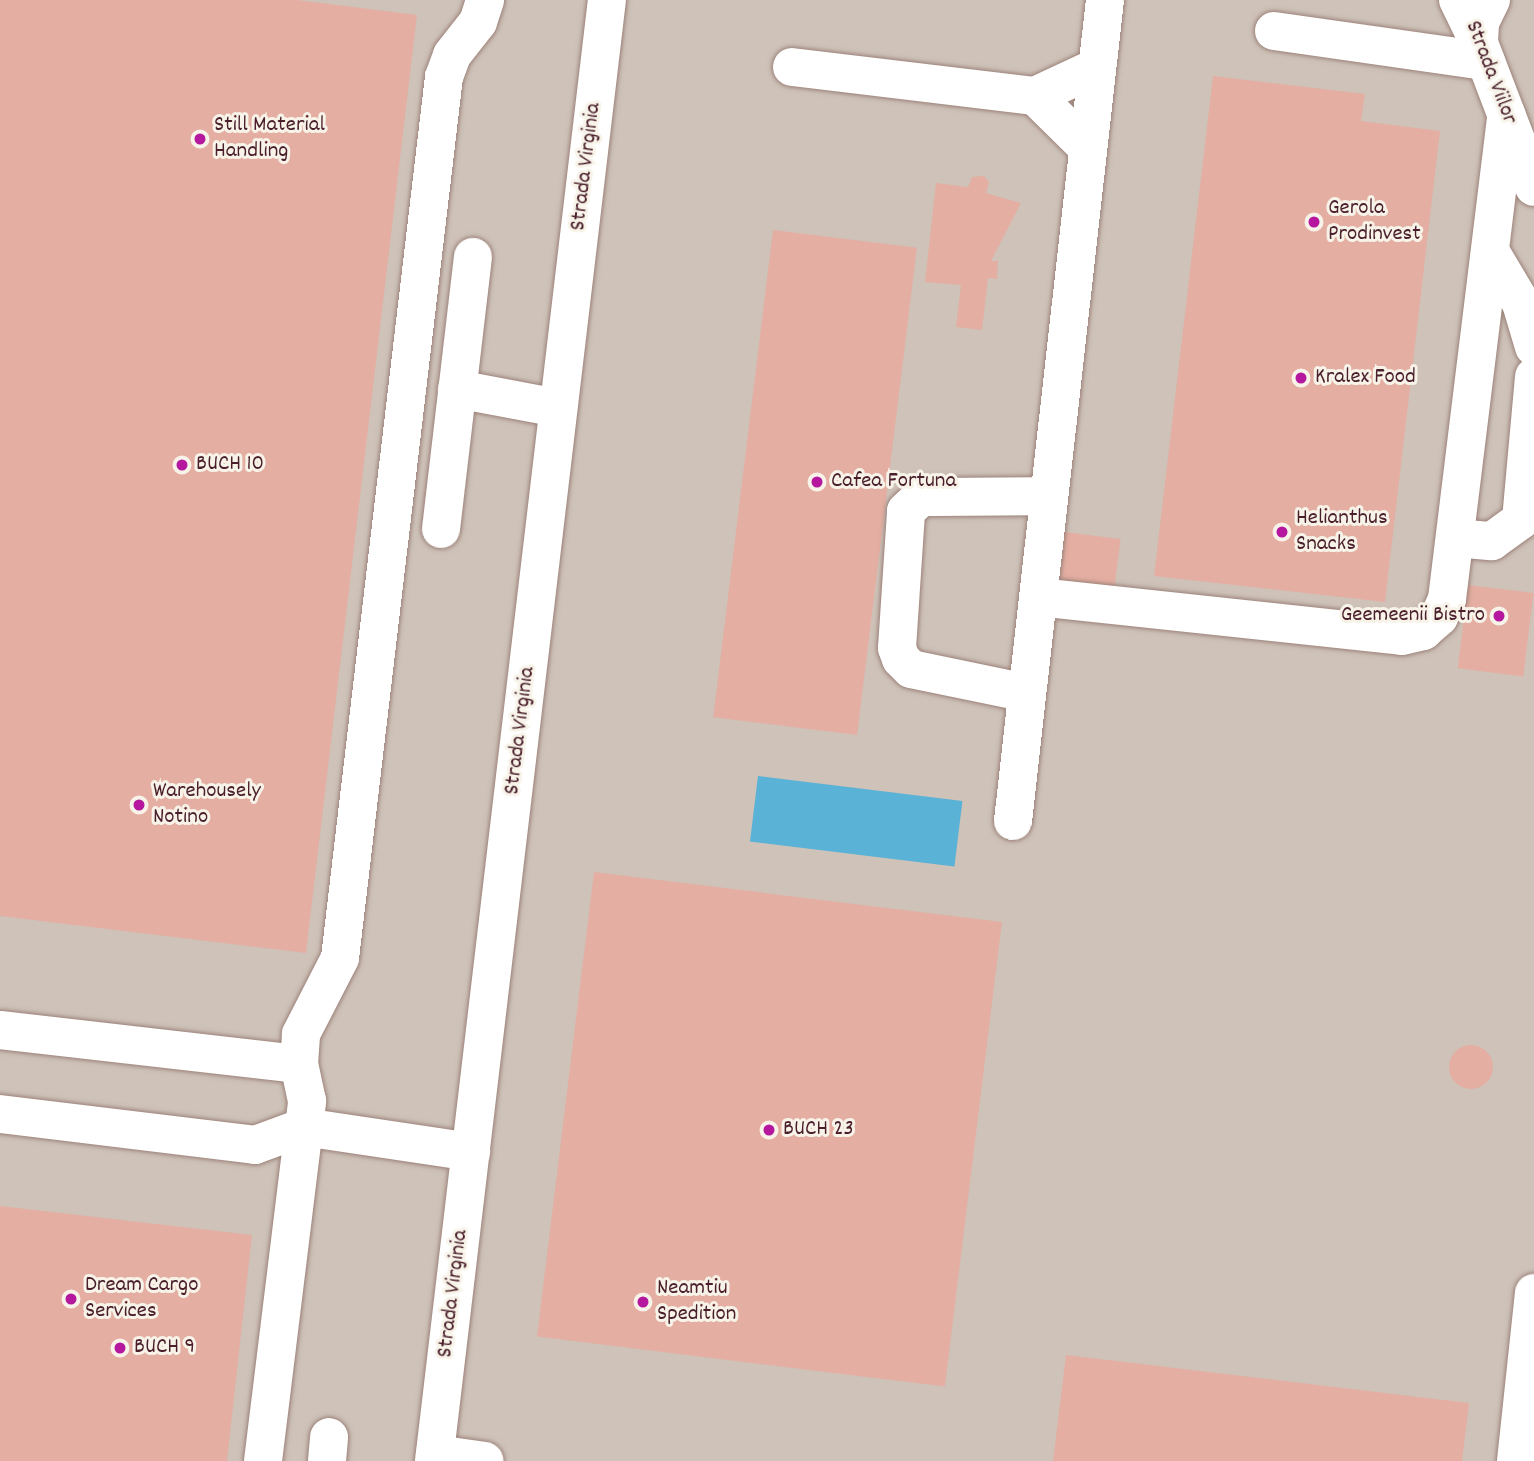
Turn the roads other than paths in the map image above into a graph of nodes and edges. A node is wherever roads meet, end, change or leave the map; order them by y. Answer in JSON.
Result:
{"nodes":[{"id":1,"x":485,"y":0,"type":"edge"},
{"id":2,"x":607,"y":0,"type":"edge"},
{"id":3,"x":1105,"y":0,"type":"edge"},
{"id":4,"x":1458,"y":0,"type":"edge"},
{"id":5,"x":1491,"y":0,"type":"edge"},
{"id":6,"x":1274,"y":31,"type":"dead end"},
{"id":7,"x":1483,"y":52,"type":"junction"},
{"id":8,"x":792,"y":67,"type":"dead end"},
{"id":9,"x":1097,"y":67,"type":"junction"},
{"id":10,"x":1035,"y":96,"type":"junction"},
{"id":11,"x":1506,"y":114,"type":"junction"},
{"id":12,"x":1088,"y":148,"type":"junction"},
{"id":13,"x":1534,"y":187,"type":"edge"},
{"id":14,"x":1490,"y":251,"type":"junction"},
{"id":15,"x":472,"y":257,"type":"dead end"},
{"id":16,"x":1534,"y":347,"type":"edge"},
{"id":17,"x":1534,"y":377,"type":"edge"},
{"id":18,"x":457,"y":389,"type":"junction"},
{"id":19,"x":558,"y":408,"type":"junction"},
{"id":20,"x":1049,"y":496,"type":"junction"},
{"id":21,"x":441,"y":530,"type":"dead end"},
{"id":22,"x":1455,"y":538,"type":"junction"},
{"id":23,"x":1038,"y":597,"type":"junction"},
{"id":24,"x":1027,"y":693,"type":"junction"},
{"id":25,"x":1013,"y":821,"type":"dead end"},
{"id":26,"x":0,"y":1030,"type":"edge"},
{"id":27,"x":299,"y":1064,"type":"junction"},
{"id":28,"x":0,"y":1114,"type":"edge"},
{"id":29,"x":304,"y":1128,"type":"junction"},
{"id":30,"x":471,"y":1152,"type":"junction"},
{"id":31,"x":1534,"y":1293,"type":"edge"},
{"id":32,"x":434,"y":1458,"type":"edge"},
{"id":33,"x":263,"y":1461,"type":"edge"},
{"id":34,"x":485,"y":1461,"type":"edge"},
{"id":35,"x":1516,"y":1461,"type":"edge"}],
"edges":[{"from":1,"to":27,"type":"street"},
{"from":2,"to":19,"type":"street","name":"Strada Virginia"},
{"from":3,"to":9,"type":"street"},
{"from":4,"to":7,"type":"street","name":"Strada Viilor"},
{"from":5,"to":7,"type":"street"},
{"from":6,"to":7,"type":"street"},
{"from":7,"to":11,"type":"street","name":"Strada Viilor"},
{"from":8,"to":10,"type":"street"},
{"from":9,"to":10,"type":"street"},
{"from":9,"to":12,"type":"street"},
{"from":10,"to":12,"type":"street"},
{"from":11,"to":13,"type":"street","name":"Strada Viilor"},
{"from":11,"to":14,"type":"street"},
{"from":12,"to":20,"type":"street"},
{"from":14,"to":16,"type":"street"},
{"from":14,"to":22,"type":"street"},
{"from":15,"to":18,"type":"street"},
{"from":17,"to":22,"type":"street"},
{"from":18,"to":19,"type":"street"},
{"from":18,"to":21,"type":"street"},
{"from":19,"to":30,"type":"street","name":"Strada Virginia"},
{"from":20,"to":23,"type":"street"},
{"from":20,"to":24,"type":"street"},
{"from":22,"to":23,"type":"street"},
{"from":23,"to":24,"type":"street"},
{"from":24,"to":25,"type":"street"},
{"from":26,"to":27,"type":"street"},
{"from":27,"to":29,"type":"street"},
{"from":28,"to":29,"type":"street"},
{"from":29,"to":30,"type":"street"},
{"from":29,"to":33,"type":"street"},
{"from":30,"to":32,"type":"street","name":"Strada Virginia"},
{"from":31,"to":35,"type":"street"},
{"from":32,"to":34,"type":"street"}]}
